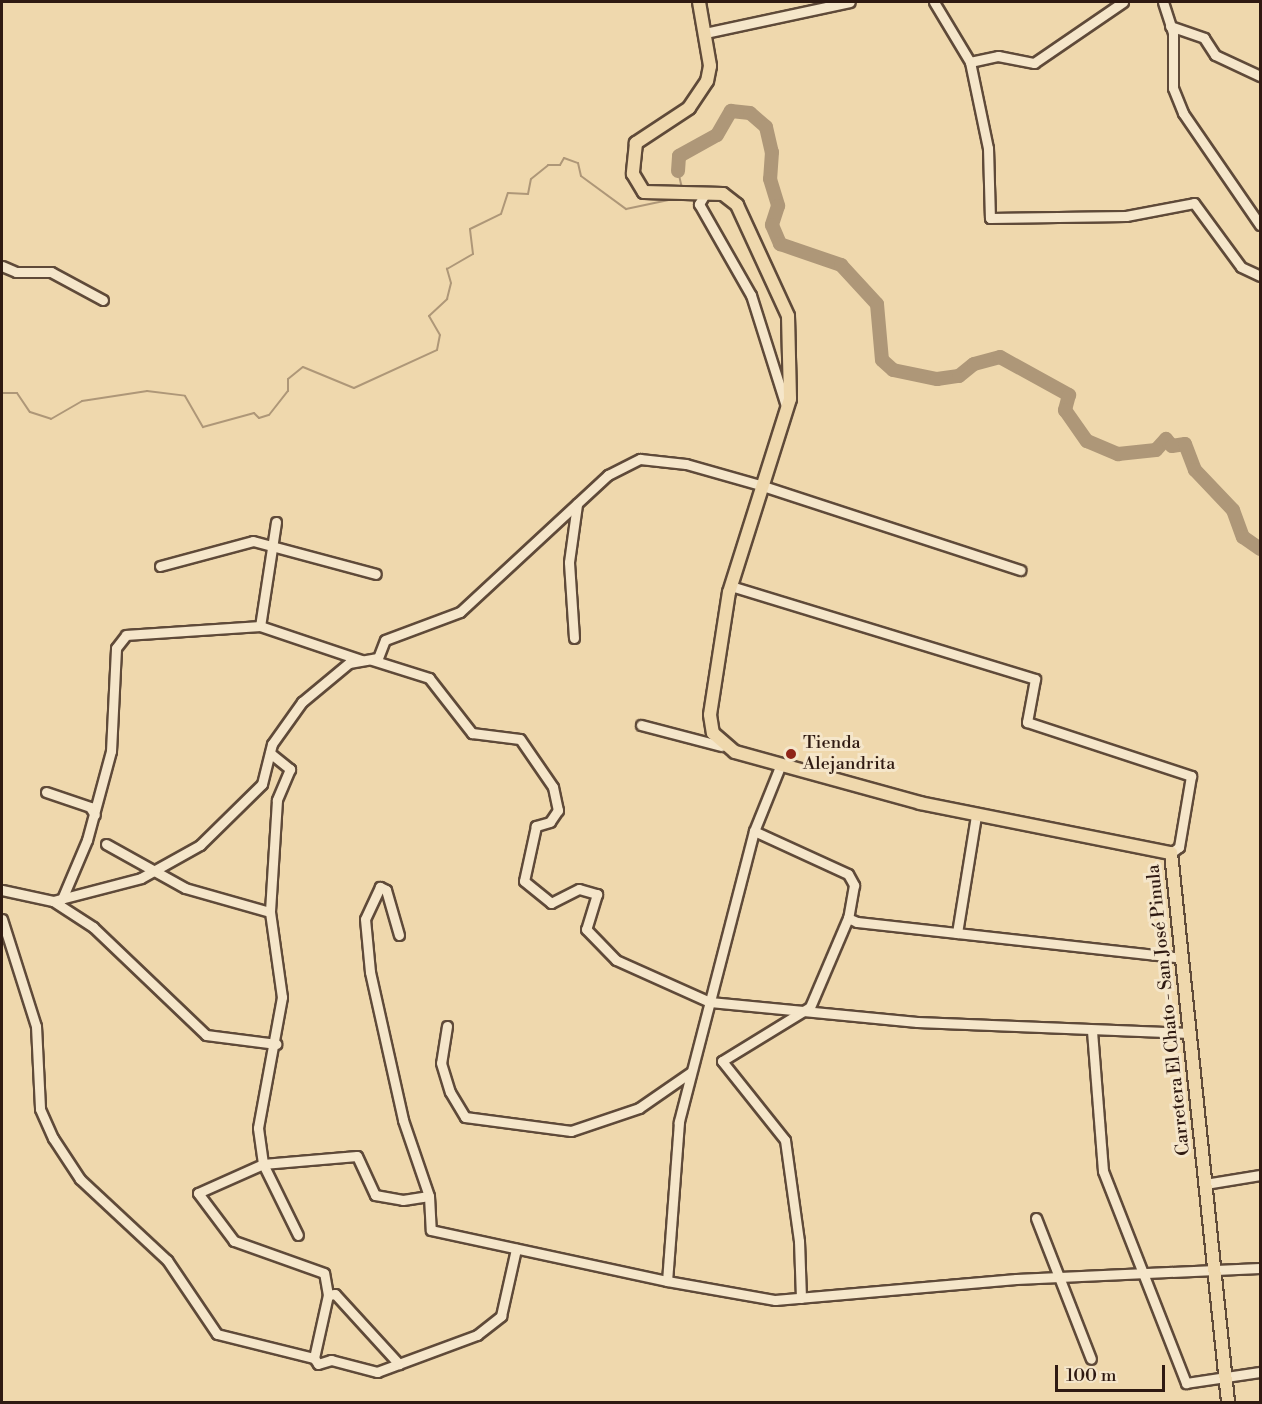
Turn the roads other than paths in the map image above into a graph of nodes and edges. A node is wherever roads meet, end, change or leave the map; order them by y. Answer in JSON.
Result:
{"nodes":[{"id":1,"x":699,"y":2,"type":"edge"},
{"id":2,"x":844,"y":2,"type":"edge"},
{"id":3,"x":934,"y":2,"type":"edge"},
{"id":4,"x":1123,"y":2,"type":"edge"},
{"id":5,"x":1163,"y":2,"type":"edge"},
{"id":6,"x":1170,"y":26,"type":"junction"},
{"id":7,"x":705,"y":33,"type":"junction"},
{"id":8,"x":970,"y":62,"type":"junction"},
{"id":9,"x":1260,"y":76,"type":"edge"},
{"id":10,"x":700,"y":194,"type":"junction"},
{"id":11,"x":1260,"y":225,"type":"edge"},
{"id":12,"x":2,"y":266,"type":"edge"},
{"id":13,"x":1260,"y":276,"type":"edge"},
{"id":14,"x":103,"y":300,"type":"dead end"},
{"id":15,"x":787,"y":409,"type":"junction"},
{"id":16,"x":760,"y":485,"type":"junction"},
{"id":17,"x":577,"y":504,"type":"junction"},
{"id":18,"x":276,"y":522,"type":"dead end"},
{"id":19,"x":274,"y":545,"type":"junction"},
{"id":20,"x":160,"y":566,"type":"dead end"},
{"id":21,"x":1020,"y":570,"type":"dead end"},
{"id":22,"x":376,"y":574,"type":"dead end"},
{"id":23,"x":731,"y":586,"type":"junction"},
{"id":24,"x":260,"y":626,"type":"junction"},
{"id":25,"x":574,"y":638,"type":"dead end"},
{"id":26,"x":366,"y":660,"type":"junction"},
{"id":27,"x":641,"y":725,"type":"dead end"},
{"id":28,"x":722,"y":746,"type":"junction"},
{"id":29,"x":270,"y":753,"type":"junction"},
{"id":30,"x":781,"y":764,"type":"junction"},
{"id":31,"x":46,"y":792,"type":"dead end"},
{"id":32,"x":95,"y":815,"type":"junction"},
{"id":33,"x":976,"y":816,"type":"junction"},
{"id":34,"x":754,"y":831,"type":"junction"},
{"id":35,"x":106,"y":844,"type":"dead end"},
{"id":36,"x":1171,"y":854,"type":"junction"},
{"id":37,"x":151,"y":873,"type":"junction"},
{"id":38,"x":2,"y":890,"type":"edge"},
{"id":39,"x":57,"y":900,"type":"junction"},
{"id":40,"x":270,"y":912,"type":"junction"},
{"id":41,"x":848,"y":918,"type":"junction"},
{"id":42,"x":2,"y":919,"type":"edge"},
{"id":43,"x":957,"y":933,"type":"junction"},
{"id":44,"x":399,"y":935,"type":"dead end"},
{"id":45,"x":1182,"y":958,"type":"junction"},
{"id":46,"x":710,"y":1002,"type":"junction"},
{"id":47,"x":802,"y":1014,"type":"junction"},
{"id":48,"x":447,"y":1026,"type":"dead end"},
{"id":49,"x":1092,"y":1031,"type":"junction"},
{"id":50,"x":1190,"y":1033,"type":"junction"},
{"id":51,"x":276,"y":1044,"type":"junction"},
{"id":52,"x":691,"y":1072,"type":"junction"},
{"id":53,"x":263,"y":1164,"type":"junction"},
{"id":54,"x":1260,"y":1175,"type":"edge"},
{"id":55,"x":1205,"y":1184,"type":"junction"},
{"id":56,"x":429,"y":1196,"type":"junction"},
{"id":57,"x":1036,"y":1218,"type":"dead end"},
{"id":58,"x":298,"y":1236,"type":"dead end"},
{"id":59,"x":516,"y":1249,"type":"junction"},
{"id":60,"x":1260,"y":1268,"type":"edge"},
{"id":61,"x":1215,"y":1271,"type":"junction"},
{"id":62,"x":1060,"y":1276,"type":"junction"},
{"id":63,"x":1143,"y":1276,"type":"junction"},
{"id":64,"x":668,"y":1281,"type":"junction"},
{"id":65,"x":328,"y":1294,"type":"junction"},
{"id":66,"x":801,"y":1298,"type":"junction"},
{"id":67,"x":314,"y":1358,"type":"junction"},
{"id":68,"x":1091,"y":1359,"type":"dead end"},
{"id":69,"x":399,"y":1364,"type":"junction"},
{"id":70,"x":1260,"y":1372,"type":"edge"},
{"id":71,"x":1226,"y":1377,"type":"junction"},
{"id":72,"x":1228,"y":1402,"type":"edge"}],
"edges":[{"from":1,"to":7,"type":"main road"},
{"from":2,"to":7,"type":"street"},
{"from":3,"to":8,"type":"street"},
{"from":4,"to":8,"type":"street"},
{"from":5,"to":6,"type":"street"},
{"from":6,"to":9,"type":"street"},
{"from":6,"to":11,"type":"street"},
{"from":7,"to":10,"type":"main road"},
{"from":8,"to":13,"type":"street"},
{"from":10,"to":15,"type":"street"},
{"from":10,"to":15,"type":"main road"},
{"from":12,"to":14,"type":"street"},
{"from":15,"to":16,"type":"main road"},
{"from":16,"to":17,"type":"street"},
{"from":16,"to":21,"type":"street"},
{"from":16,"to":23,"type":"main road"},
{"from":17,"to":25,"type":"street"},
{"from":17,"to":26,"type":"street"},
{"from":18,"to":19,"type":"street"},
{"from":19,"to":20,"type":"street"},
{"from":19,"to":22,"type":"street"},
{"from":19,"to":24,"type":"street"},
{"from":23,"to":28,"type":"main road"},
{"from":23,"to":36,"type":"street"},
{"from":24,"to":26,"type":"street"},
{"from":24,"to":32,"type":"street"},
{"from":26,"to":29,"type":"street"},
{"from":26,"to":46,"type":"street"},
{"from":27,"to":28,"type":"street"},
{"from":28,"to":30,"type":"main road","name":"Carretera El Chato - San José Pinula"},
{"from":29,"to":37,"type":"street"},
{"from":29,"to":40,"type":"street"},
{"from":30,"to":33,"type":"main road","name":"Carretera El Chato - San José Pinula"},
{"from":30,"to":34,"type":"street"},
{"from":31,"to":32,"type":"street"},
{"from":32,"to":39,"type":"street"},
{"from":33,"to":36,"type":"main road","name":"Carretera El Chato - San José Pinula"},
{"from":33,"to":43,"type":"street"},
{"from":34,"to":41,"type":"street"},
{"from":34,"to":46,"type":"street"},
{"from":35,"to":37,"type":"street"},
{"from":36,"to":45,"type":"main road","name":"Carretera El Chato - San José Pinula"},
{"from":37,"to":39,"type":"street"},
{"from":37,"to":40,"type":"street"},
{"from":38,"to":39,"type":"street"},
{"from":39,"to":51,"type":"street"},
{"from":40,"to":51,"type":"street"},
{"from":41,"to":43,"type":"street"},
{"from":41,"to":47,"type":"street"},
{"from":42,"to":67,"type":"street"},
{"from":43,"to":45,"type":"street"},
{"from":44,"to":56,"type":"street"},
{"from":45,"to":50,"type":"main road","name":"Carretera El Chato - San José Pinula"},
{"from":46,"to":47,"type":"street"},
{"from":46,"to":52,"type":"street"},
{"from":47,"to":49,"type":"street"},
{"from":47,"to":66,"type":"street"},
{"from":48,"to":52,"type":"street"},
{"from":49,"to":50,"type":"street"},
{"from":49,"to":63,"type":"street"},
{"from":50,"to":55,"type":"main road","name":"Carretera El Chato - San José Pinula"},
{"from":51,"to":53,"type":"street"},
{"from":52,"to":64,"type":"street"},
{"from":53,"to":56,"type":"street"},
{"from":53,"to":58,"type":"street"},
{"from":53,"to":65,"type":"street"},
{"from":54,"to":55,"type":"street"},
{"from":55,"to":61,"type":"main road","name":"Carretera El Chato - San José Pinula"},
{"from":56,"to":59,"type":"street"},
{"from":57,"to":62,"type":"street"},
{"from":59,"to":64,"type":"street"},
{"from":59,"to":69,"type":"street"},
{"from":60,"to":61,"type":"street"},
{"from":61,"to":63,"type":"street"},
{"from":61,"to":71,"type":"main road","name":"Carretera El Chato - San José Pinula"},
{"from":62,"to":63,"type":"street"},
{"from":62,"to":66,"type":"street"},
{"from":62,"to":68,"type":"street"},
{"from":63,"to":71,"type":"street"},
{"from":64,"to":66,"type":"street"},
{"from":65,"to":67,"type":"street"},
{"from":65,"to":69,"type":"street"},
{"from":67,"to":69,"type":"street"},
{"from":70,"to":71,"type":"street"},
{"from":71,"to":72,"type":"main road","name":"Carretera El Chato - San José Pinula"}]}
